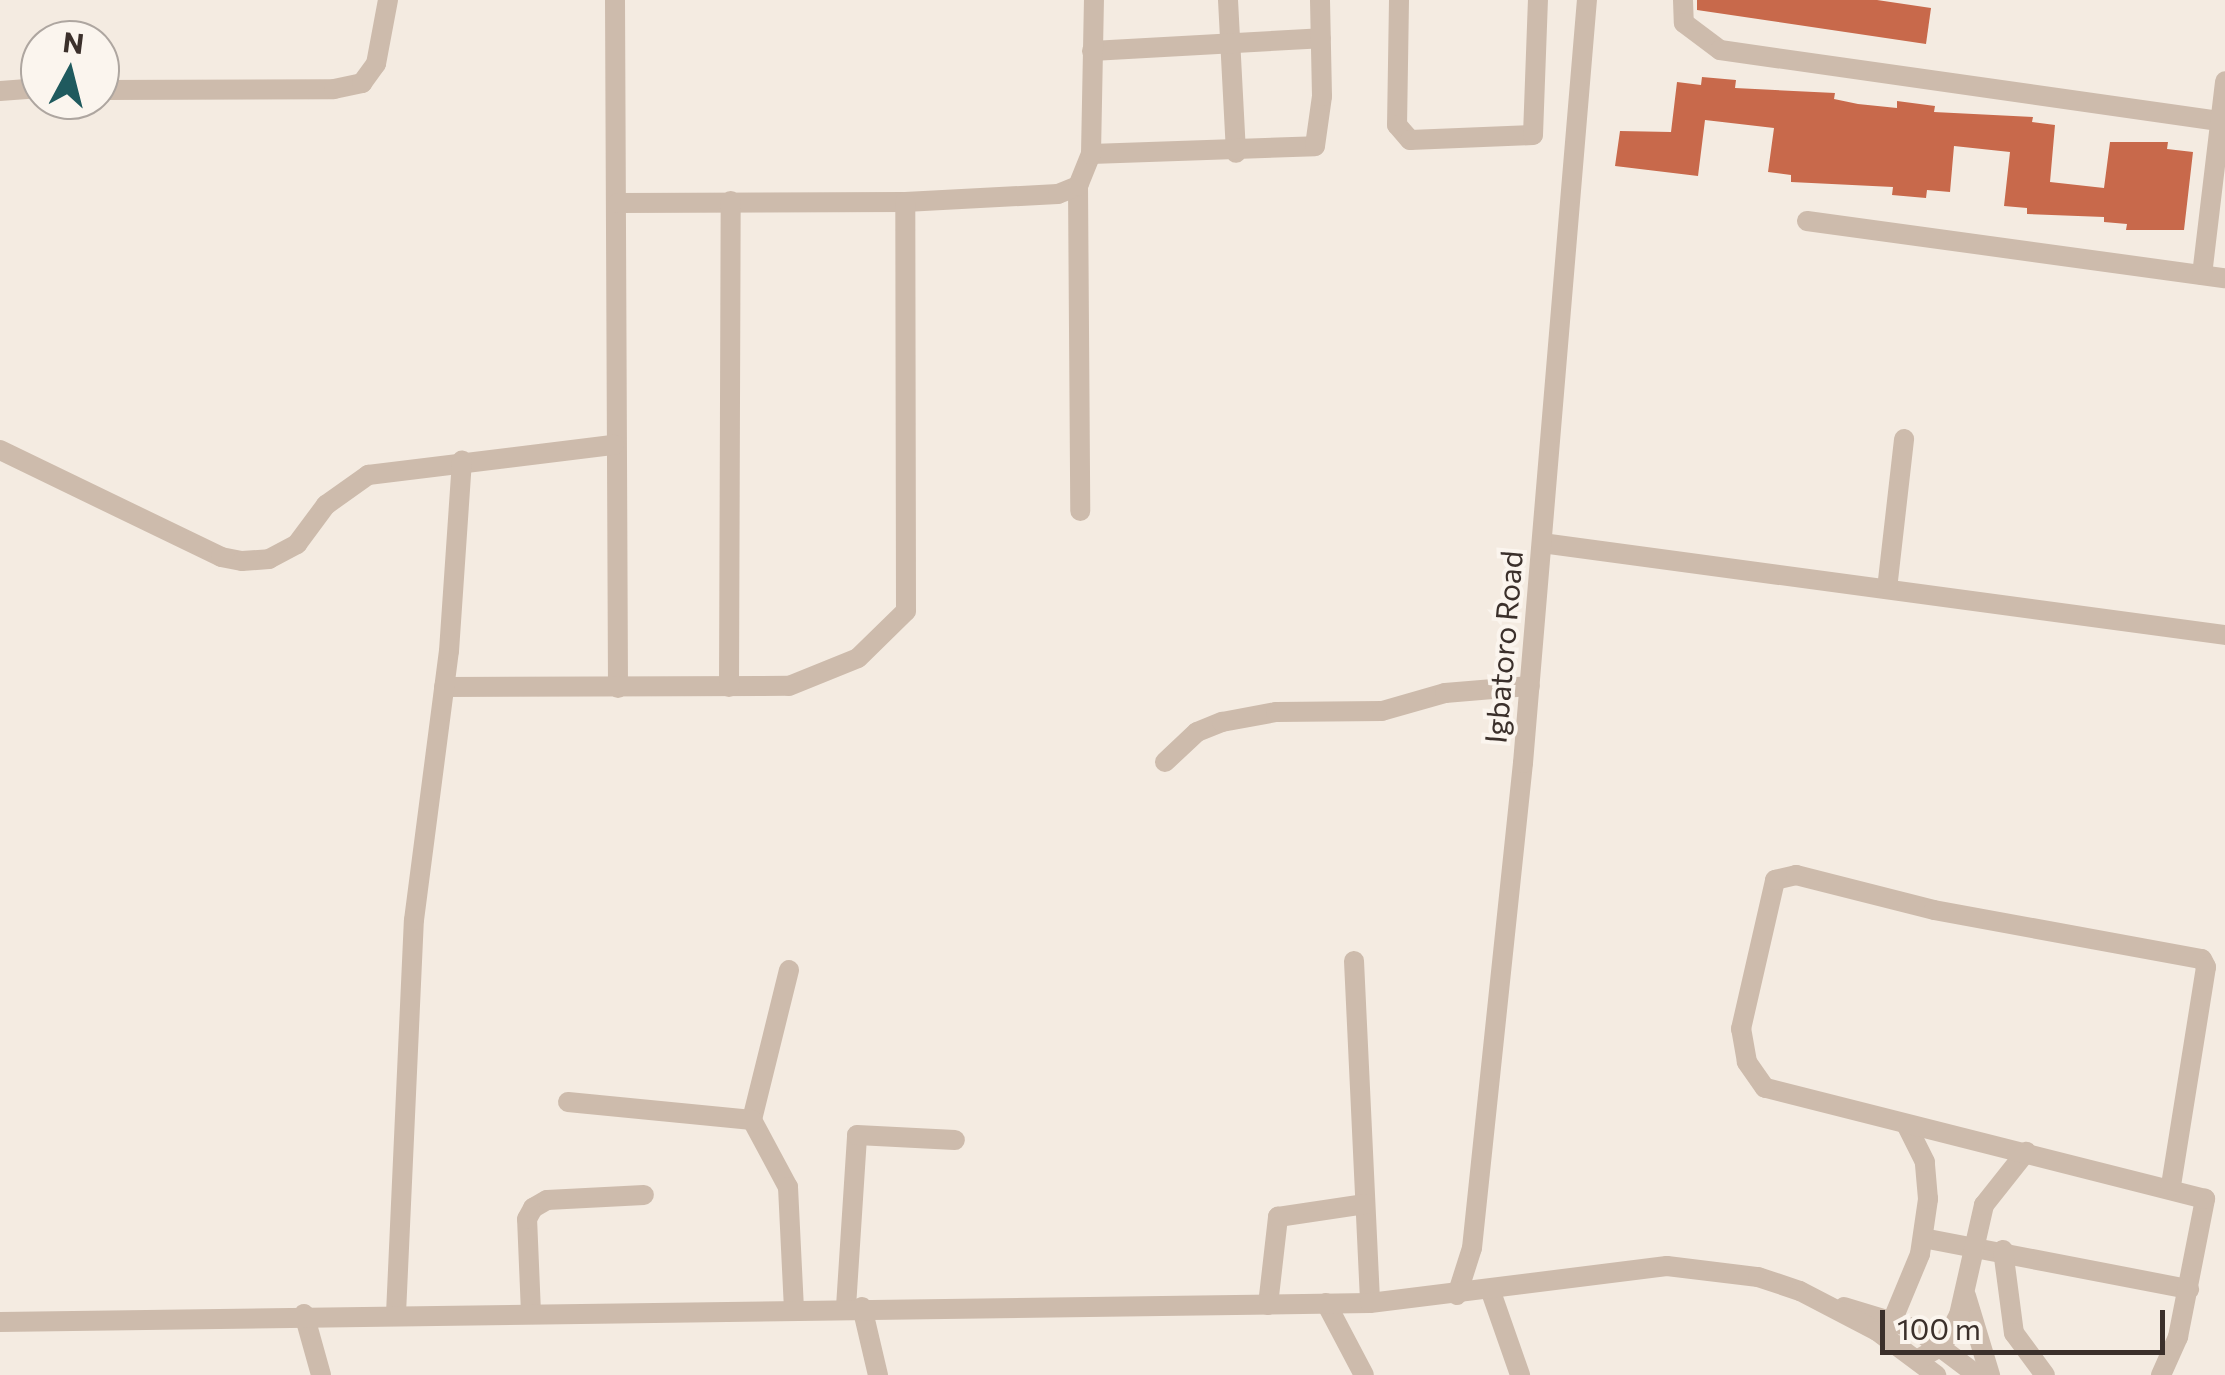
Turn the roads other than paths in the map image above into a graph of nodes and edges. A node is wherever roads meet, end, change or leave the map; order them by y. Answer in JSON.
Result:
{"nodes":[{"id":1,"x":388,"y":0,"type":"edge"},
{"id":2,"x":615,"y":0,"type":"edge"},
{"id":3,"x":1094,"y":0,"type":"edge"},
{"id":4,"x":1228,"y":0,"type":"edge"},
{"id":5,"x":1320,"y":0,"type":"edge"},
{"id":6,"x":1399,"y":0,"type":"edge"},
{"id":7,"x":1538,"y":0,"type":"edge"},
{"id":8,"x":1587,"y":0,"type":"edge"},
{"id":9,"x":1683,"y":0,"type":"edge"},
{"id":10,"x":1321,"y":38,"type":"junction"},
{"id":11,"x":1229,"y":40,"type":"junction"},
{"id":12,"x":1092,"y":51,"type":"junction"},
{"id":13,"x":2225,"y":81,"type":"edge"},
{"id":14,"x":120,"y":90,"type":"edge"},
{"id":15,"x":2221,"y":135,"type":"edge"},
{"id":16,"x":1236,"y":153,"type":"junction"},
{"id":17,"x":1090,"y":154,"type":"junction"},
{"id":18,"x":1078,"y":186,"type":"junction"},
{"id":19,"x":730,"y":201,"type":"junction"},
{"id":20,"x":904,"y":202,"type":"junction"},
{"id":21,"x":618,"y":203,"type":"junction"},
{"id":22,"x":1807,"y":220,"type":"dead end"},
{"id":23,"x":2202,"y":275,"type":"junction"},
{"id":24,"x":2225,"y":278,"type":"edge"},
{"id":25,"x":1904,"y":439,"type":"dead end"},
{"id":26,"x":614,"y":445,"type":"junction"},
{"id":27,"x":0,"y":450,"type":"edge"},
{"id":28,"x":462,"y":460,"type":"junction"},
{"id":29,"x":1080,"y":511,"type":"dead end"},
{"id":30,"x":1542,"y":543,"type":"junction"},
{"id":31,"x":1887,"y":589,"type":"junction"},
{"id":32,"x":2225,"y":636,"type":"edge"},
{"id":33,"x":729,"y":686,"type":"junction"},
{"id":34,"x":1530,"y":686,"type":"junction"},
{"id":35,"x":444,"y":687,"type":"junction"},
{"id":36,"x":618,"y":688,"type":"junction"},
{"id":37,"x":1165,"y":762,"type":"dead end"},
{"id":38,"x":1354,"y":961,"type":"dead end"},
{"id":39,"x":788,"y":970,"type":"dead end"},
{"id":40,"x":568,"y":1102,"type":"dead end"},
{"id":41,"x":752,"y":1120,"type":"junction"},
{"id":42,"x":1906,"y":1124,"type":"junction"},
{"id":43,"x":955,"y":1140,"type":"dead end"},
{"id":44,"x":2026,"y":1152,"type":"junction"},
{"id":45,"x":2171,"y":1186,"type":"junction"},
{"id":46,"x":644,"y":1196,"type":"dead end"},
{"id":47,"x":1366,"y":1204,"type":"junction"},
{"id":48,"x":1923,"y":1238,"type":"junction"},
{"id":49,"x":1974,"y":1244,"type":"junction"},
{"id":50,"x":2003,"y":1250,"type":"junction"},
{"id":51,"x":2189,"y":1288,"type":"junction"},
{"id":52,"x":1964,"y":1289,"type":"junction"},
{"id":53,"x":1491,"y":1292,"type":"junction"},
{"id":54,"x":1457,"y":1295,"type":"junction"},
{"id":55,"x":1370,"y":1302,"type":"junction"},
{"id":56,"x":1326,"y":1304,"type":"junction"},
{"id":57,"x":1268,"y":1305,"type":"junction"},
{"id":58,"x":1832,"y":1305,"type":"junction"},
{"id":59,"x":854,"y":1307,"type":"junction"},
{"id":60,"x":794,"y":1308,"type":"junction"},
{"id":61,"x":530,"y":1313,"type":"junction"},
{"id":62,"x":304,"y":1314,"type":"junction"},
{"id":63,"x":396,"y":1314,"type":"junction"},
{"id":64,"x":1893,"y":1318,"type":"junction"},
{"id":65,"x":0,"y":1322,"type":"edge"},
{"id":66,"x":1943,"y":1346,"type":"junction"},
{"id":67,"x":1917,"y":1360,"type":"junction"},
{"id":68,"x":321,"y":1375,"type":"edge"},
{"id":69,"x":878,"y":1375,"type":"edge"},
{"id":70,"x":1364,"y":1375,"type":"edge"},
{"id":71,"x":1520,"y":1375,"type":"edge"},
{"id":72,"x":1936,"y":1375,"type":"edge"},
{"id":73,"x":1978,"y":1375,"type":"edge"},
{"id":74,"x":1990,"y":1375,"type":"edge"},
{"id":75,"x":2045,"y":1375,"type":"edge"},
{"id":76,"x":2161,"y":1375,"type":"edge"}],
"edges":[{"from":1,"to":14,"type":"street"},
{"from":2,"to":21,"type":"street"},
{"from":3,"to":12,"type":"street"},
{"from":4,"to":11,"type":"street"},
{"from":5,"to":10,"type":"street"},
{"from":6,"to":7,"type":"street"},
{"from":8,"to":30,"type":"street","name":"Igbatoro Road"},
{"from":9,"to":15,"type":"street"},
{"from":10,"to":11,"type":"street"},
{"from":10,"to":16,"type":"street"},
{"from":11,"to":12,"type":"street"},
{"from":11,"to":16,"type":"street"},
{"from":12,"to":17,"type":"street"},
{"from":13,"to":15,"type":"street"},
{"from":15,"to":23,"type":"street"},
{"from":16,"to":17,"type":"street"},
{"from":17,"to":18,"type":"street"},
{"from":18,"to":20,"type":"street"},
{"from":18,"to":29,"type":"street"},
{"from":19,"to":20,"type":"street"},
{"from":19,"to":21,"type":"street"},
{"from":19,"to":33,"type":"street"},
{"from":20,"to":33,"type":"street"},
{"from":21,"to":26,"type":"street"},
{"from":22,"to":23,"type":"street"},
{"from":23,"to":24,"type":"street"},
{"from":25,"to":31,"type":"street"},
{"from":26,"to":28,"type":"street"},
{"from":26,"to":36,"type":"street"},
{"from":27,"to":28,"type":"street"},
{"from":28,"to":35,"type":"street"},
{"from":30,"to":31,"type":"street"},
{"from":30,"to":34,"type":"street","name":"Igbatoro Road"},
{"from":31,"to":32,"type":"street"},
{"from":33,"to":36,"type":"street"},
{"from":34,"to":37,"type":"street"},
{"from":34,"to":54,"type":"street","name":"Igbatoro Road"},
{"from":35,"to":36,"type":"street"},
{"from":35,"to":63,"type":"street"},
{"from":38,"to":47,"type":"street"},
{"from":39,"to":41,"type":"street"},
{"from":40,"to":41,"type":"street"},
{"from":41,"to":60,"type":"street"},
{"from":42,"to":44,"type":"street"},
{"from":42,"to":45,"type":"street"},
{"from":42,"to":48,"type":"street"},
{"from":43,"to":59,"type":"street"},
{"from":44,"to":45,"type":"street"},
{"from":44,"to":49,"type":"street"},
{"from":45,"to":51,"type":"street"},
{"from":46,"to":61,"type":"street"},
{"from":47,"to":55,"type":"street"},
{"from":47,"to":57,"type":"street"},
{"from":48,"to":49,"type":"street"},
{"from":48,"to":64,"type":"street"},
{"from":49,"to":50,"type":"street"},
{"from":49,"to":52,"type":"street"},
{"from":50,"to":51,"type":"street"},
{"from":50,"to":75,"type":"street"},
{"from":51,"to":76,"type":"street"},
{"from":52,"to":66,"type":"street"},
{"from":52,"to":74,"type":"street"},
{"from":53,"to":54,"type":"street"},
{"from":53,"to":58,"type":"street"},
{"from":53,"to":71,"type":"street"},
{"from":54,"to":55,"type":"street"},
{"from":55,"to":56,"type":"street"},
{"from":56,"to":57,"type":"street"},
{"from":56,"to":70,"type":"street"},
{"from":57,"to":59,"type":"street"},
{"from":58,"to":64,"type":"street"},
{"from":58,"to":67,"type":"street"},
{"from":59,"to":60,"type":"street"},
{"from":59,"to":69,"type":"street"},
{"from":60,"to":61,"type":"street"},
{"from":61,"to":63,"type":"street"},
{"from":62,"to":63,"type":"street"},
{"from":62,"to":65,"type":"street"},
{"from":62,"to":68,"type":"street"},
{"from":64,"to":66,"type":"street"},
{"from":66,"to":67,"type":"street"},
{"from":66,"to":73,"type":"street"},
{"from":67,"to":72,"type":"street"}]}
